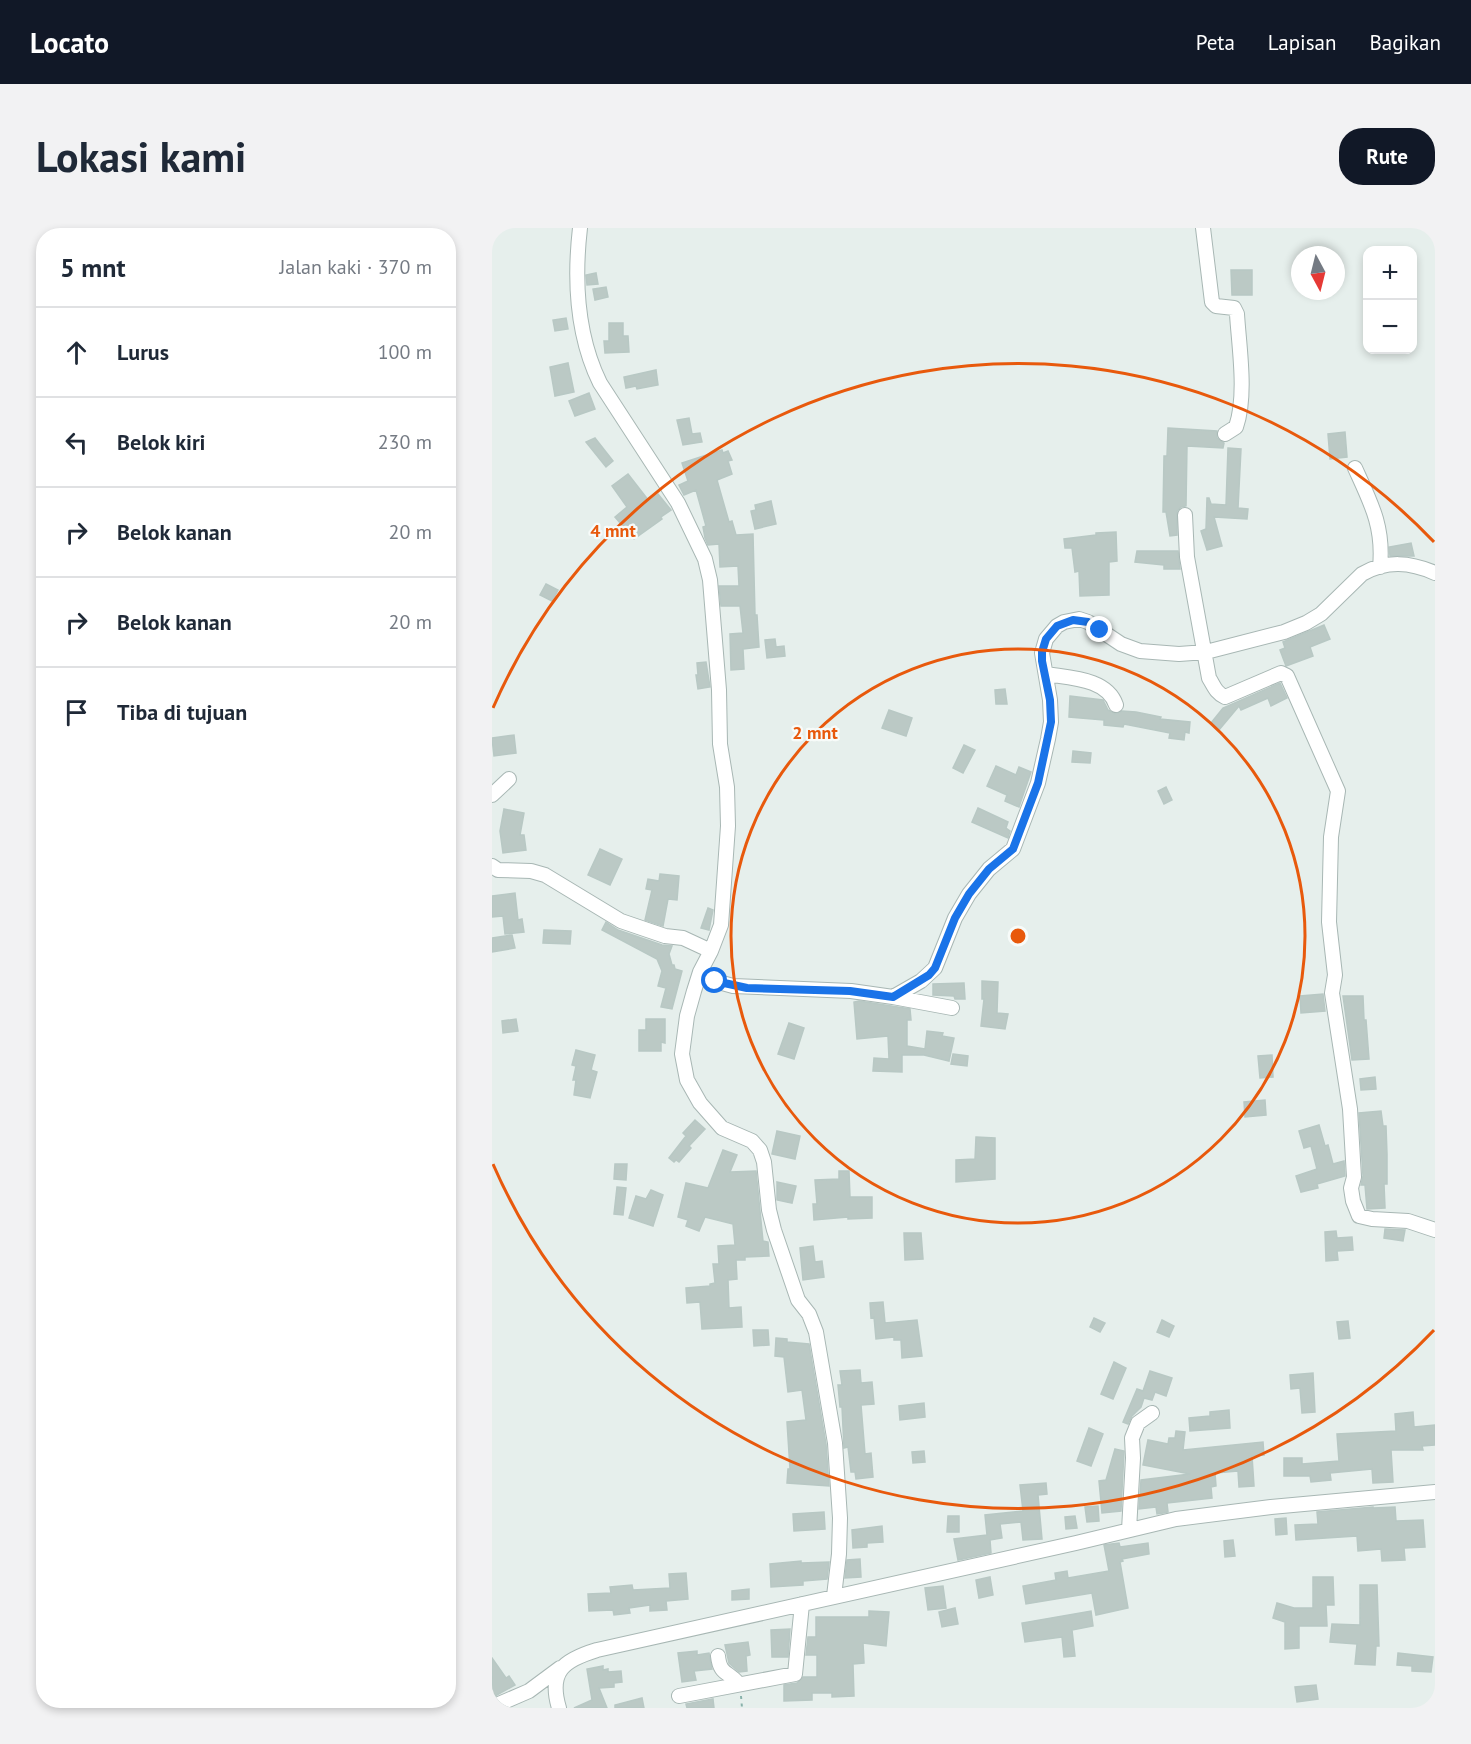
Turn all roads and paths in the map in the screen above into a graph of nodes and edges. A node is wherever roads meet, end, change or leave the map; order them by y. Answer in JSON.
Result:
{"nodes":[{"id":1,"x":580,"y":228,"type":"edge"},
{"id":2,"x":1203,"y":228,"type":"edge"},
{"id":3,"x":1225,"y":434,"type":"dead end"},
{"id":4,"x":1355,"y":468,"type":"dead end"},
{"id":5,"x":1185,"y":515,"type":"dead end"},
{"id":6,"x":1380,"y":567,"type":"junction"},
{"id":7,"x":1435,"y":573,"type":"edge"},
{"id":8,"x":1206,"y":652,"type":"junction"},
{"id":9,"x":1046,"y":674,"type":"junction"},
{"id":10,"x":1116,"y":705,"type":"dead end"},
{"id":11,"x":509,"y":779,"type":"dead end"},
{"id":12,"x":492,"y":795,"type":"edge"},
{"id":13,"x":492,"y":867,"type":"edge"},
{"id":14,"x":711,"y":951,"type":"junction"},
{"id":15,"x":700,"y":972,"type":"junction"},
{"id":16,"x":893,"y":997,"type":"junction"},
{"id":17,"x":952,"y":1008,"type":"dead end"},
{"id":18,"x":1435,"y":1230,"type":"edge"},
{"id":19,"x":1152,"y":1413,"type":"dead end"},
{"id":20,"x":1435,"y":1492,"type":"edge"},
{"id":21,"x":1129,"y":1530,"type":"junction"},
{"id":22,"x":834,"y":1596,"type":"junction"},
{"id":23,"x":802,"y":1604,"type":"junction"},
{"id":24,"x":718,"y":1656,"type":"dead end"},
{"id":25,"x":562,"y":1666,"type":"junction"},
{"id":26,"x":739,"y":1684,"type":"junction"},
{"id":27,"x":679,"y":1696,"type":"dead end"},
{"id":28,"x":492,"y":1707,"type":"edge"},
{"id":29,"x":558,"y":1708,"type":"edge"}],
"edges":[{"from":1,"to":14,"type":"street"},
{"from":2,"to":3,"type":"street"},
{"from":4,"to":6,"type":"street"},
{"from":5,"to":8,"type":"street"},
{"from":6,"to":7,"type":"street"},
{"from":6,"to":8,"type":"street"},
{"from":8,"to":9,"type":"street"},
{"from":8,"to":18,"type":"street"},
{"from":9,"to":10,"type":"street"},
{"from":9,"to":16,"type":"street"},
{"from":11,"to":12,"type":"street"},
{"from":13,"to":14,"type":"street"},
{"from":14,"to":15,"type":"street"},
{"from":15,"to":16,"type":"street"},
{"from":15,"to":22,"type":"street"},
{"from":16,"to":17,"type":"street"},
{"from":19,"to":21,"type":"street"},
{"from":20,"to":21,"type":"street"},
{"from":21,"to":22,"type":"street"},
{"from":22,"to":23,"type":"street"},
{"from":23,"to":25,"type":"street"},
{"from":23,"to":26,"type":"street"},
{"from":24,"to":26,"type":"street"},
{"from":25,"to":28,"type":"street"},
{"from":25,"to":29,"type":"street"},
{"from":26,"to":27,"type":"street"}]}
